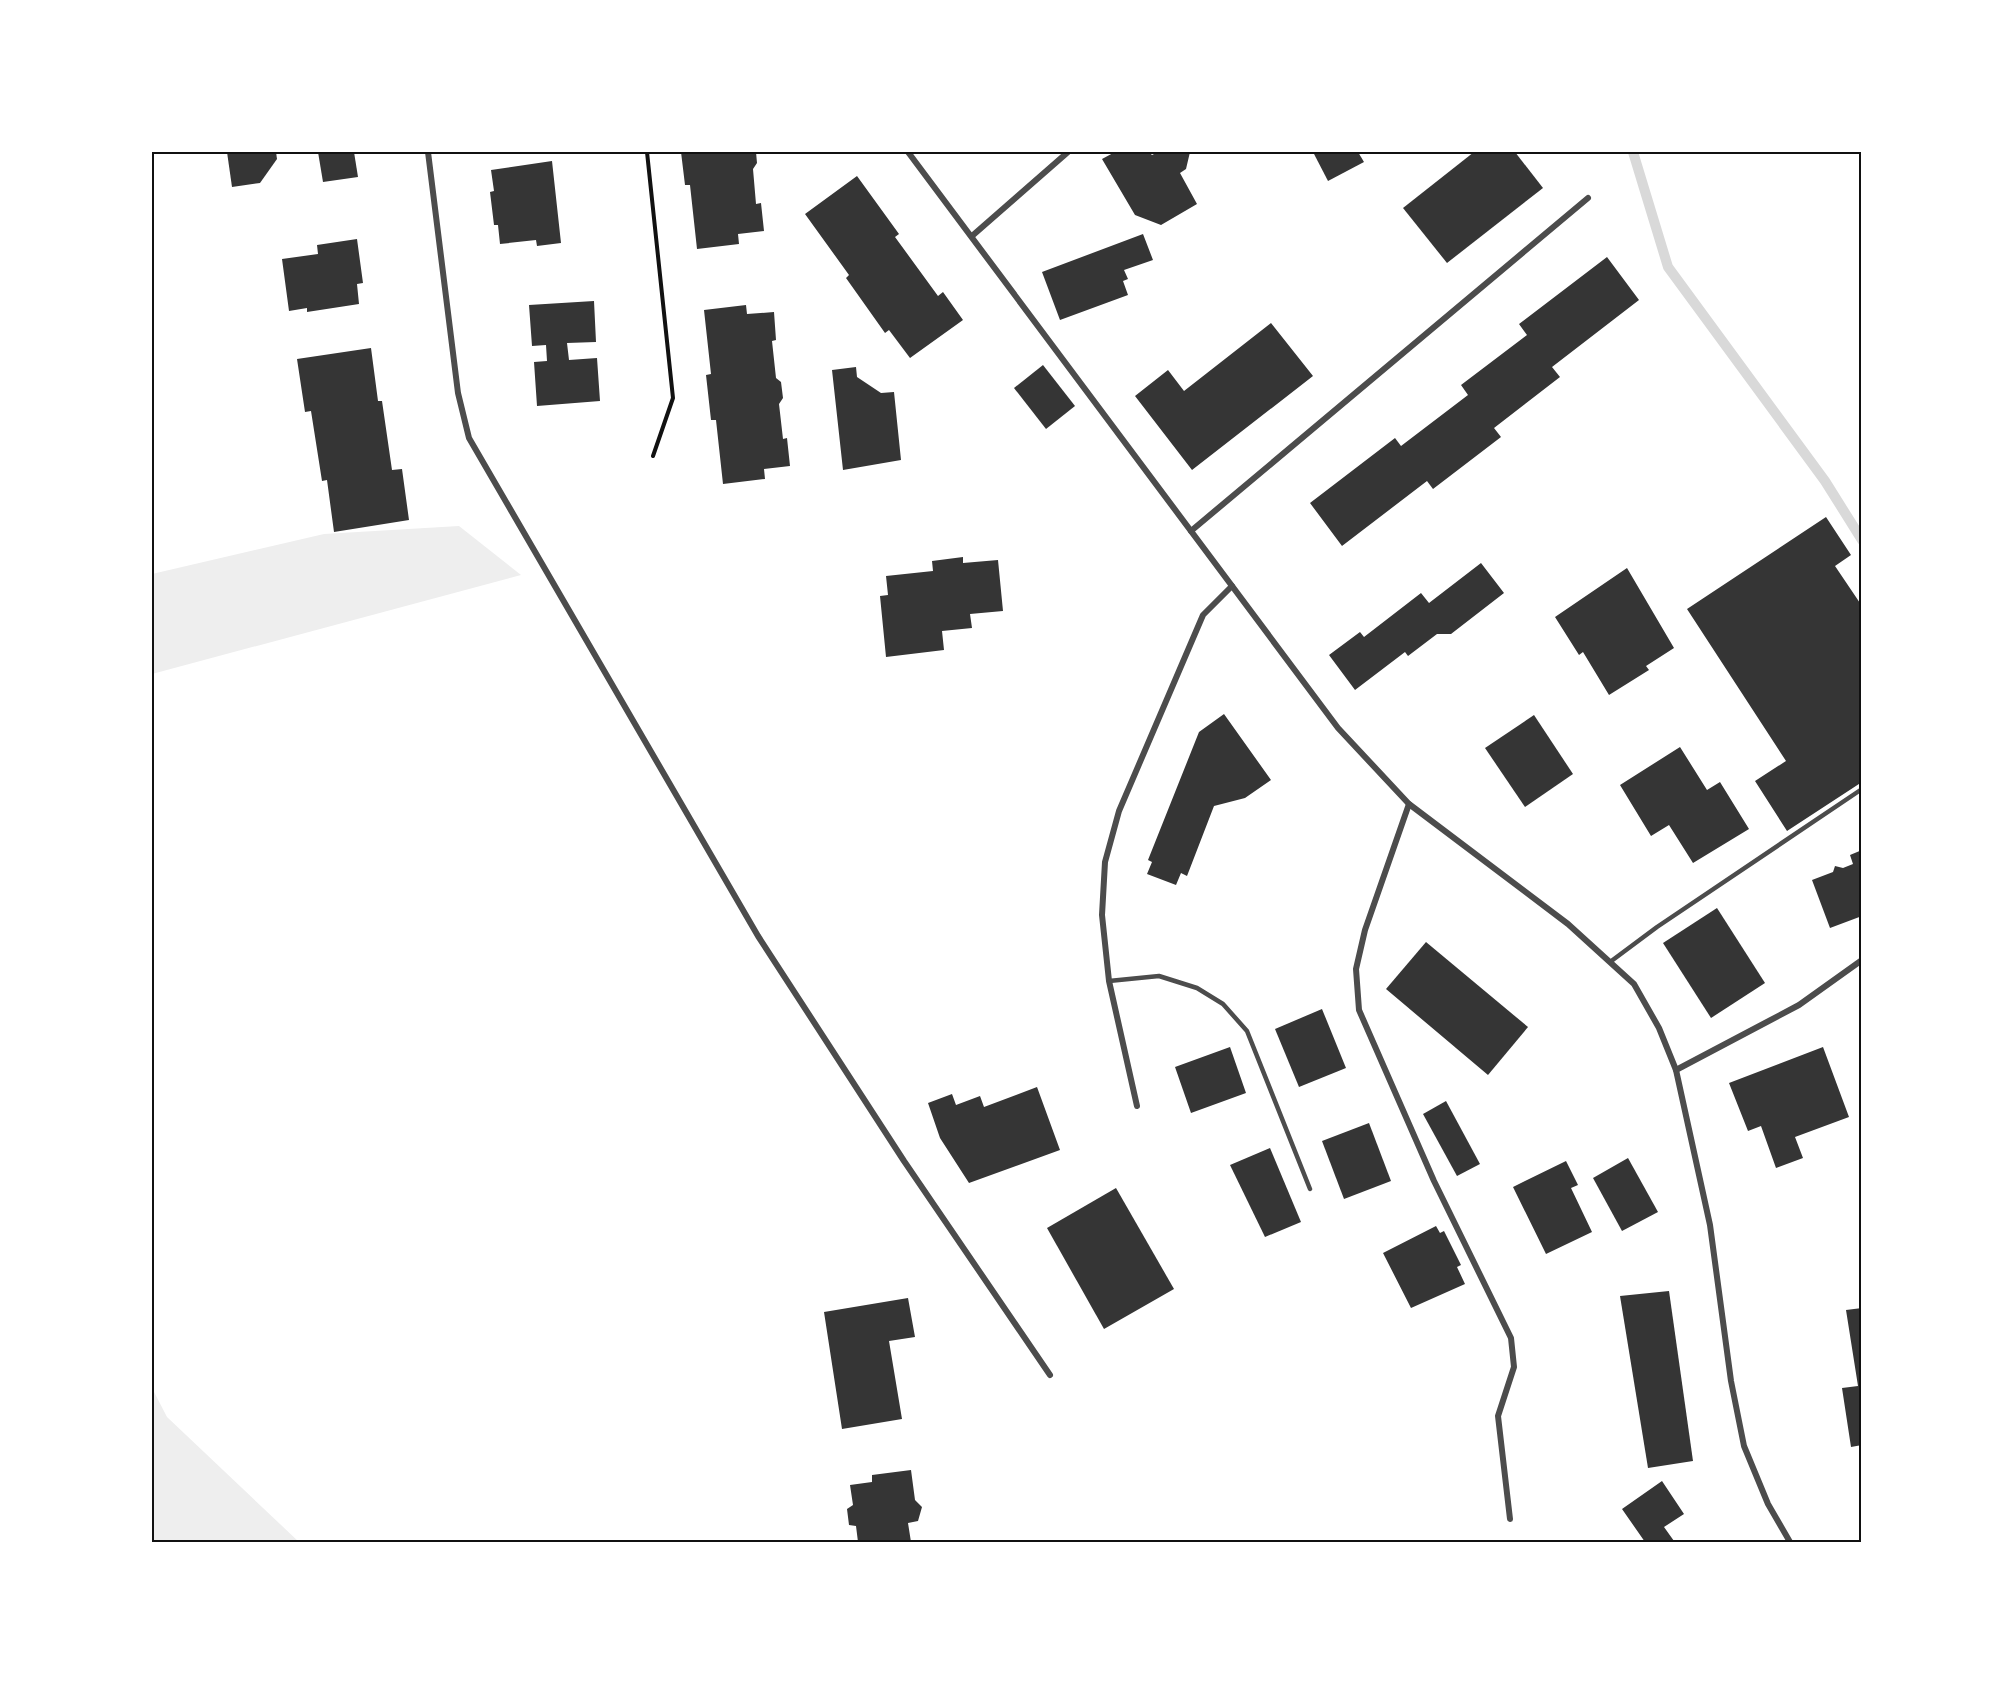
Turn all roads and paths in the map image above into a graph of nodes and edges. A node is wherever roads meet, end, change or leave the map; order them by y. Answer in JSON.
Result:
{"nodes":[{"id":1,"x":428,"y":152,"type":"edge"},
{"id":2,"x":647,"y":152,"type":"edge"},
{"id":3,"x":908,"y":152,"type":"edge"},
{"id":4,"x":1068,"y":152,"type":"edge"},
{"id":5,"x":1588,"y":198,"type":"dead end"},
{"id":6,"x":972,"y":236,"type":"junction"},
{"id":7,"x":653,"y":456,"type":"dead end"},
{"id":8,"x":1191,"y":531,"type":"junction"},
{"id":9,"x":1232,"y":585,"type":"junction"},
{"id":10,"x":1862,"y":789,"type":"edge"},
{"id":11,"x":1409,"y":804,"type":"junction"},
{"id":12,"x":1862,"y":960,"type":"edge"},
{"id":13,"x":1610,"y":962,"type":"junction"},
{"id":14,"x":1109,"y":981,"type":"junction"},
{"id":15,"x":1676,"y":1070,"type":"junction"},
{"id":16,"x":1137,"y":1106,"type":"dead end"},
{"id":17,"x":1310,"y":1189,"type":"dead end"},
{"id":18,"x":1050,"y":1375,"type":"dead end"},
{"id":19,"x":1510,"y":1519,"type":"dead end"},
{"id":20,"x":1790,"y":1542,"type":"edge"}],
"edges":[{"from":1,"to":18,"type":"street"},
{"from":2,"to":7,"type":"path"},
{"from":3,"to":6,"type":"street"},
{"from":4,"to":6,"type":"street"},
{"from":5,"to":8,"type":"street"},
{"from":6,"to":8,"type":"street"},
{"from":8,"to":9,"type":"street"},
{"from":9,"to":11,"type":"street"},
{"from":9,"to":14,"type":"street"},
{"from":10,"to":13,"type":"lane"},
{"from":11,"to":13,"type":"street"},
{"from":11,"to":19,"type":"street"},
{"from":12,"to":15,"type":"street"},
{"from":13,"to":15,"type":"street"},
{"from":14,"to":16,"type":"street"},
{"from":14,"to":17,"type":"lane"},
{"from":15,"to":20,"type":"street"}]}
